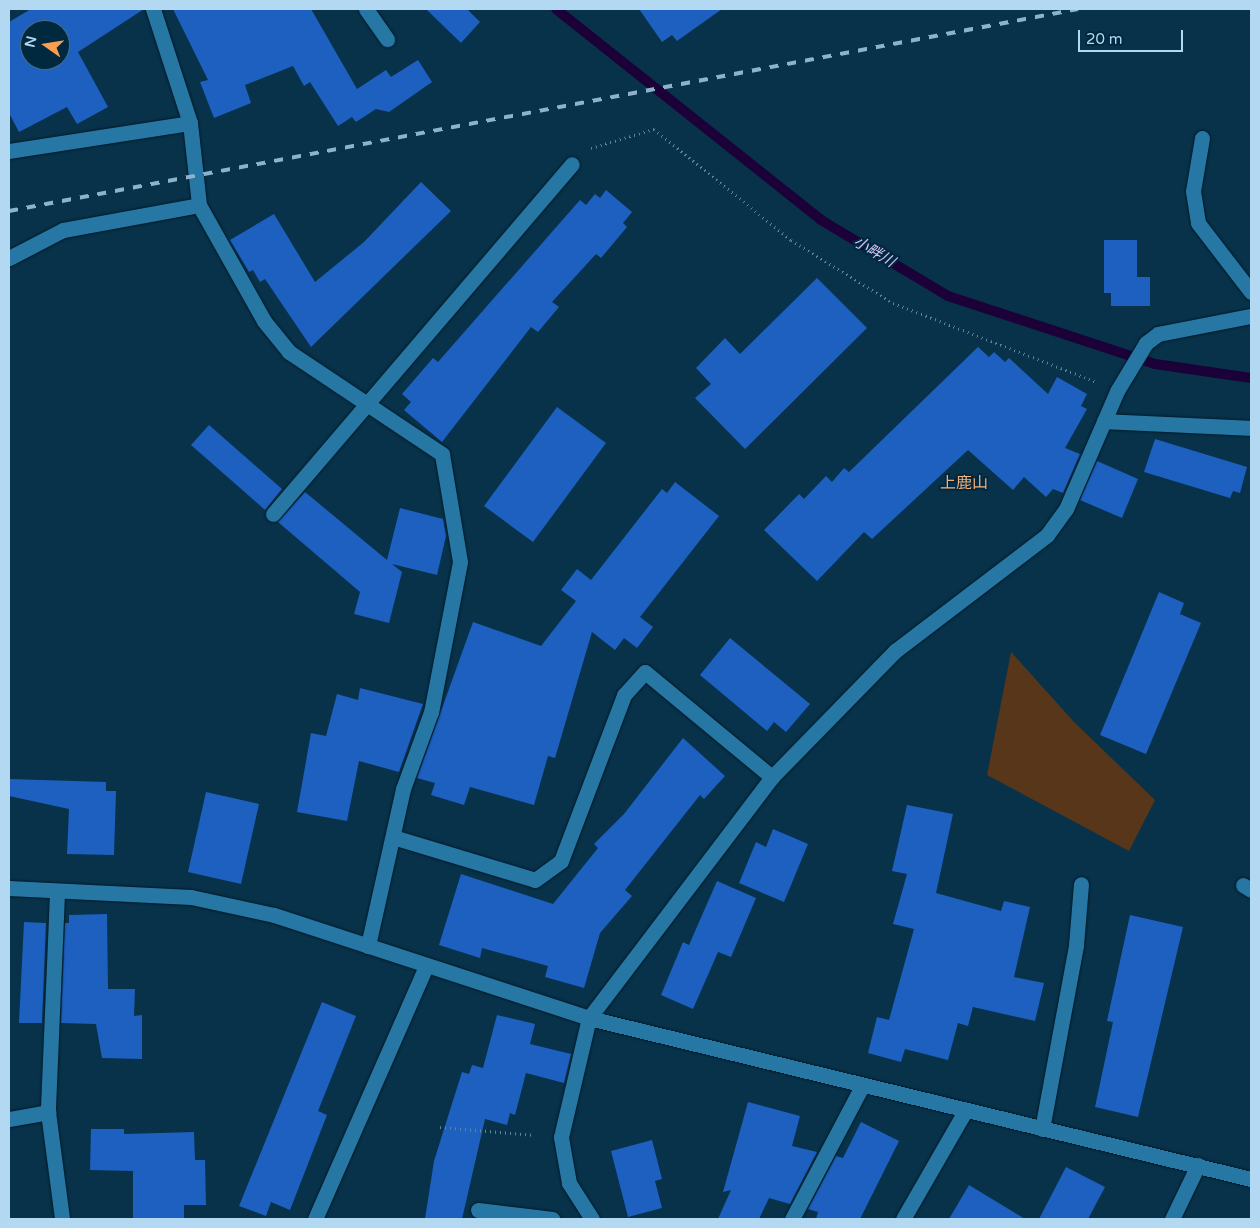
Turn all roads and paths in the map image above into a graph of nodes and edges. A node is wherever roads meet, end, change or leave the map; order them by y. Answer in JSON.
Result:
{"nodes":[{"id":1,"x":153,"y":9,"type":"edge"},
{"id":2,"x":366,"y":9,"type":"edge"},
{"id":3,"x":387,"y":39,"type":"dead end"},
{"id":4,"x":190,"y":123,"type":"junction"},
{"id":5,"x":1202,"y":138,"type":"dead end"},
{"id":6,"x":9,"y":151,"type":"edge"},
{"id":7,"x":572,"y":164,"type":"joint"},
{"id":8,"x":199,"y":205,"type":"junction"},
{"id":9,"x":9,"y":258,"type":"edge"},
{"id":10,"x":1251,"y":292,"type":"edge"},
{"id":11,"x":1251,"y":316,"type":"edge"},
{"id":12,"x":1069,"y":371,"type":"dead end"},
{"id":13,"x":369,"y":403,"type":"junction"},
{"id":14,"x":1104,"y":421,"type":"junction"},
{"id":15,"x":1251,"y":428,"type":"edge"},
{"id":16,"x":273,"y":514,"type":"dead end"},
{"id":17,"x":772,"y":777,"type":"junction"},
{"id":18,"x":393,"y":837,"type":"junction"},
{"id":19,"x":1081,"y":884,"type":"dead end"},
{"id":20,"x":9,"y":888,"type":"edge"},
{"id":21,"x":57,"y":893,"type":"junction"},
{"id":22,"x":368,"y":946,"type":"junction"},
{"id":23,"x":426,"y":966,"type":"junction"},
{"id":24,"x":589,"y":1018,"type":"junction"},
{"id":25,"x":862,"y":1086,"type":"junction"},
{"id":26,"x":965,"y":1111,"type":"junction"},
{"id":27,"x":48,"y":1112,"type":"junction"},
{"id":28,"x":9,"y":1119,"type":"edge"},
{"id":29,"x":440,"y":1128,"type":"dead end"},
{"id":30,"x":1042,"y":1129,"type":"junction"},
{"id":31,"x":561,"y":1137,"type":"junction"},
{"id":32,"x":1198,"y":1165,"type":"junction"},
{"id":33,"x":1251,"y":1179,"type":"edge"},
{"id":34,"x":478,"y":1210,"type":"dead end"},
{"id":35,"x":62,"y":1219,"type":"edge"},
{"id":36,"x":315,"y":1219,"type":"edge"},
{"id":37,"x":552,"y":1219,"type":"edge"},
{"id":38,"x":592,"y":1219,"type":"edge"},
{"id":39,"x":792,"y":1219,"type":"edge"},
{"id":40,"x":903,"y":1219,"type":"edge"},
{"id":41,"x":1172,"y":1219,"type":"edge"}],
"edges":[{"from":1,"to":4,"type":"street"},
{"from":2,"to":3,"type":"street"},
{"from":4,"to":6,"type":"street"},
{"from":4,"to":8,"type":"street"},
{"from":5,"to":10,"type":"street"},
{"from":7,"to":12,"type":"path"},
{"from":7,"to":13,"type":"street"},
{"from":8,"to":9,"type":"street"},
{"from":8,"to":13,"type":"street"},
{"from":11,"to":14,"type":"street"},
{"from":13,"to":16,"type":"street"},
{"from":13,"to":18,"type":"street"},
{"from":14,"to":15,"type":"street"},
{"from":14,"to":17,"type":"street"},
{"from":17,"to":18,"type":"street"},
{"from":17,"to":24,"type":"street"},
{"from":18,"to":22,"type":"street"},
{"from":19,"to":30,"type":"street"},
{"from":20,"to":21,"type":"street"},
{"from":21,"to":22,"type":"street"},
{"from":21,"to":27,"type":"street"},
{"from":22,"to":23,"type":"street"},
{"from":23,"to":24,"type":"street"},
{"from":23,"to":36,"type":"street"},
{"from":24,"to":25,"type":"street"},
{"from":24,"to":31,"type":"street"},
{"from":25,"to":26,"type":"street"},
{"from":25,"to":39,"type":"street"},
{"from":26,"to":30,"type":"street"},
{"from":26,"to":40,"type":"street"},
{"from":27,"to":28,"type":"street"},
{"from":27,"to":35,"type":"street"},
{"from":29,"to":31,"type":"path"},
{"from":30,"to":32,"type":"street"},
{"from":31,"to":38,"type":"street"},
{"from":32,"to":33,"type":"street"},
{"from":32,"to":41,"type":"street"},
{"from":34,"to":37,"type":"street"}]}
